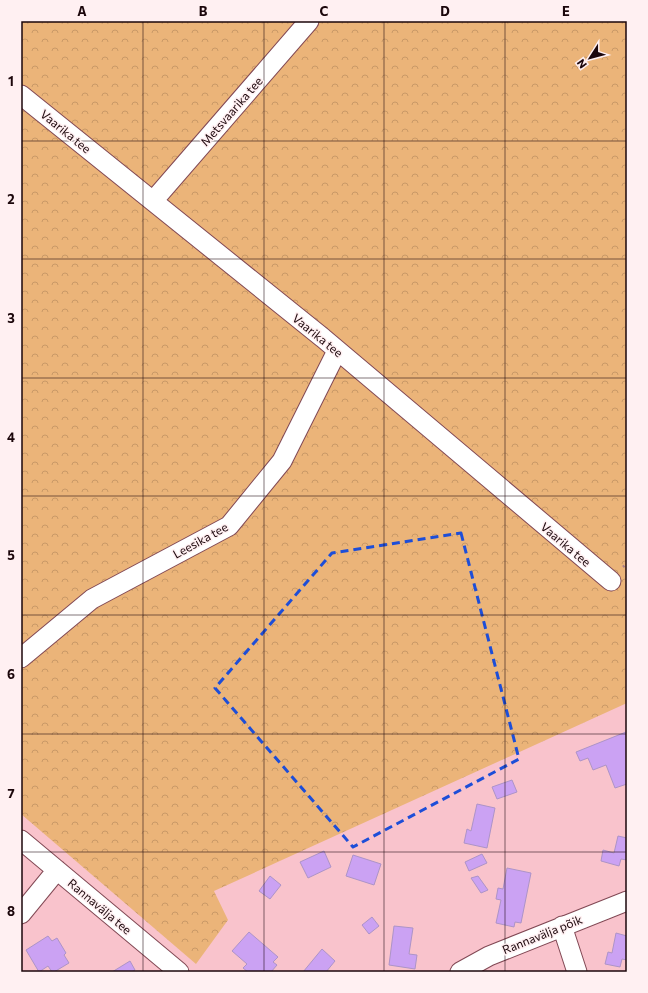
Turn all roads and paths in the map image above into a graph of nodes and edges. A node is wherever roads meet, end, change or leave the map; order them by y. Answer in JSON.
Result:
{"nodes":[{"id":1,"x":309,"y":21,"type":"edge"},
{"id":2,"x":21,"y":95,"type":"edge"},
{"id":3,"x":153,"y":201,"type":"junction"},
{"id":4,"x":337,"y":351,"type":"junction"},
{"id":5,"x":611,"y":581,"type":"dead end"},
{"id":6,"x":21,"y":658,"type":"edge"},
{"id":7,"x":21,"y":840,"type":"edge"},
{"id":8,"x":57,"y":870,"type":"junction"},
{"id":9,"x":627,"y":901,"type":"edge"},
{"id":10,"x":21,"y":914,"type":"edge"},
{"id":11,"x":562,"y":926,"type":"junction"},
{"id":12,"x":179,"y":972,"type":"edge"},
{"id":13,"x":460,"y":972,"type":"edge"},
{"id":14,"x":577,"y":972,"type":"edge"}],
"edges":[{"from":1,"to":3,"type":"street","name":"Metsvaarika tee"},
{"from":2,"to":3,"type":"street","name":"Vaarika tee"},
{"from":3,"to":4,"type":"street","name":"Vaarika tee"},
{"from":4,"to":5,"type":"street","name":"Vaarika tee"},
{"from":4,"to":6,"type":"street","name":"Leesika tee"},
{"from":7,"to":8,"type":"street","name":"Rannavälja tee"},
{"from":8,"to":10,"type":"street"},
{"from":8,"to":12,"type":"street","name":"Rannavälja tee"},
{"from":9,"to":11,"type":"street","name":"Rannavälja põik"},
{"from":11,"to":13,"type":"street","name":"Rannavälja põik"},
{"from":11,"to":14,"type":"street"}]}
